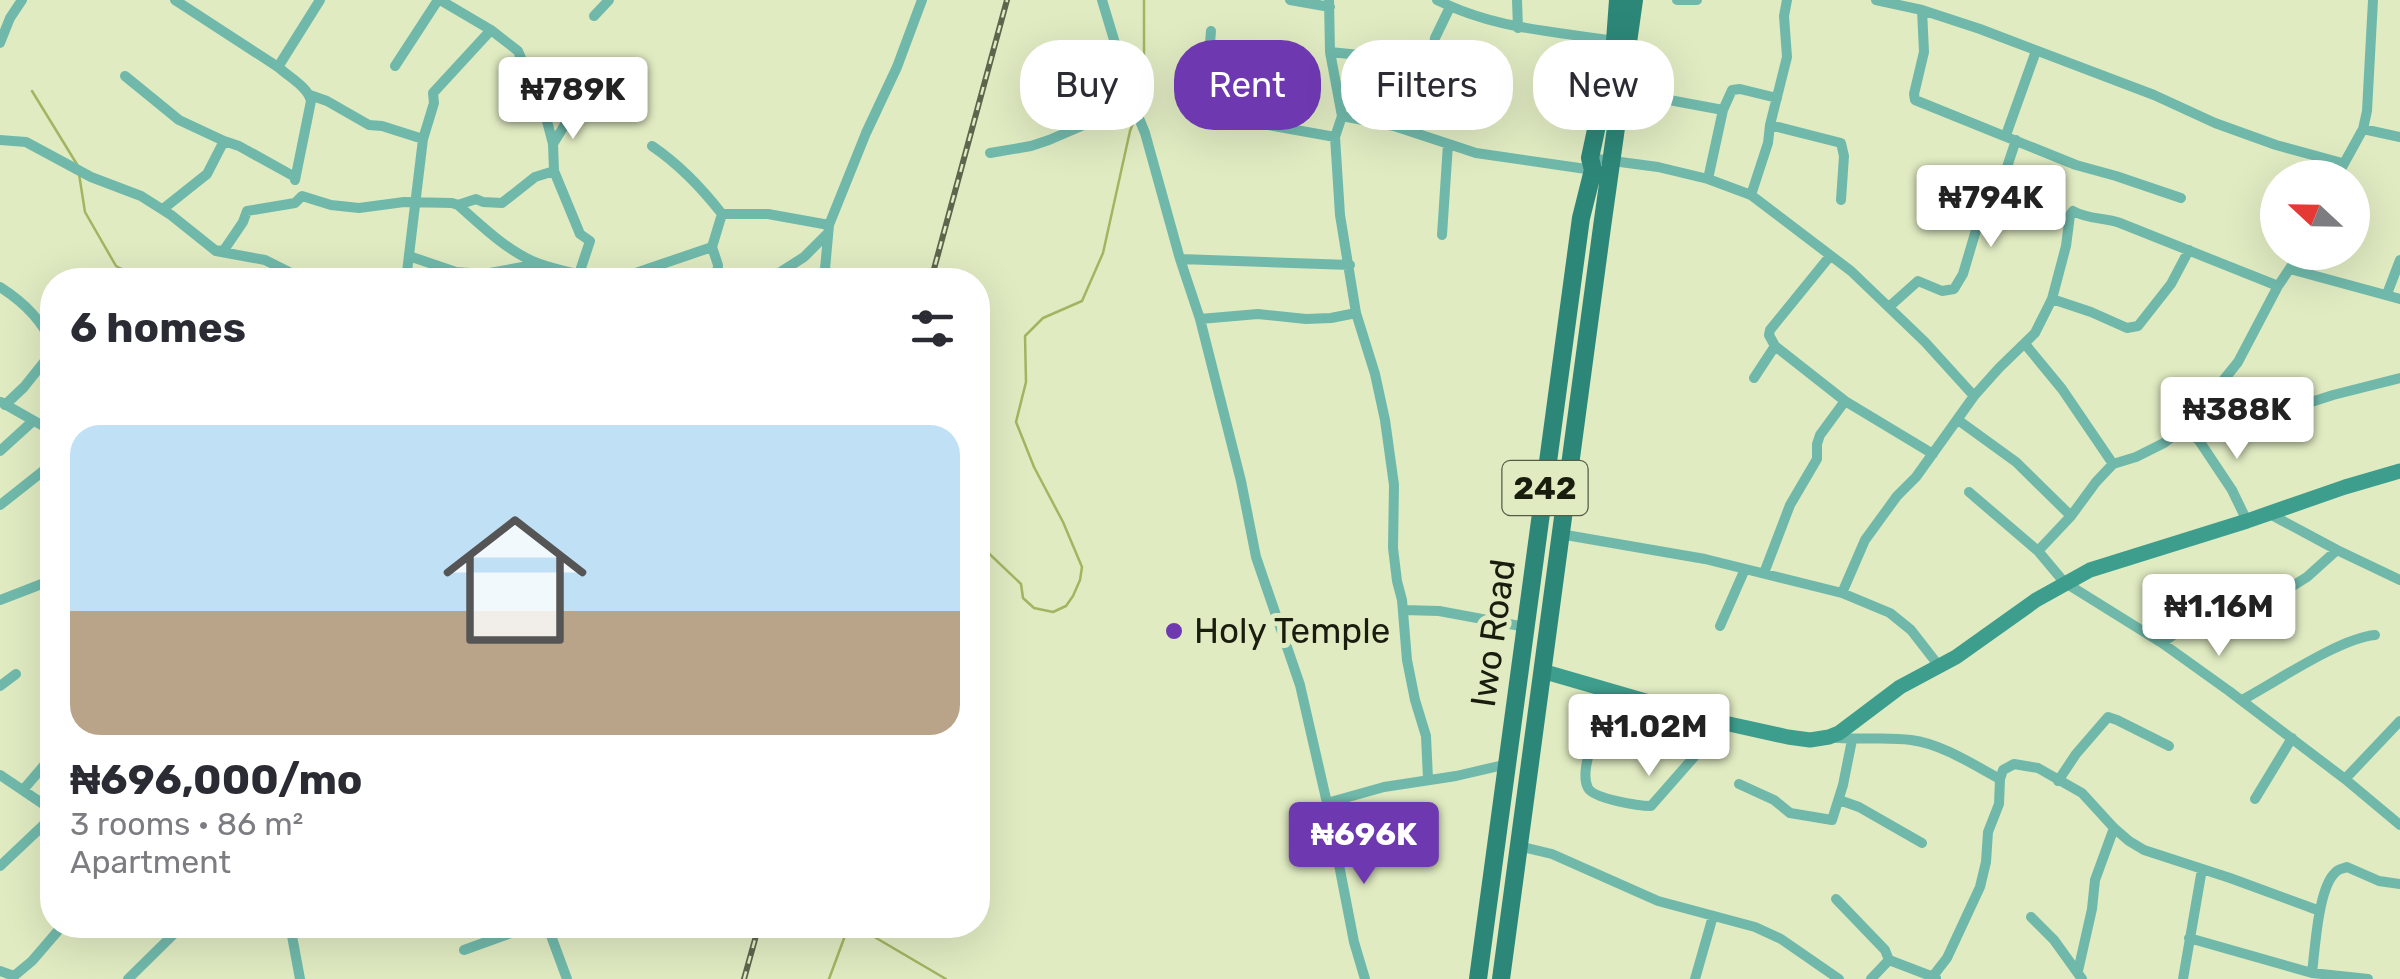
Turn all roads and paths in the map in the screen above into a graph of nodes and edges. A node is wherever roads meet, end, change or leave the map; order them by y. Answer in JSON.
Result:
{"nodes":[{"id":1,"x":22,"y":0,"type":"edge"},
{"id":2,"x":175,"y":0,"type":"edge"},
{"id":3,"x":320,"y":0,"type":"edge"},
{"id":4,"x":439,"y":0,"type":"edge"},
{"id":5,"x":609,"y":0,"type":"edge"},
{"id":6,"x":922,"y":0,"type":"edge"},
{"id":7,"x":1102,"y":0,"type":"edge"},
{"id":8,"x":1290,"y":0,"type":"edge"},
{"id":9,"x":1437,"y":0,"type":"edge"},
{"id":10,"x":1517,"y":0,"type":"edge"},
{"id":11,"x":1618,"y":0,"type":"edge"},
{"id":12,"x":1634,"y":0,"type":"edge"},
{"id":13,"x":1677,"y":0,"type":"edge"},
{"id":14,"x":1697,"y":0,"type":"edge"},
{"id":15,"x":1787,"y":0,"type":"edge"},
{"id":16,"x":1876,"y":0,"type":"edge"},
{"id":17,"x":2372,"y":0,"type":"edge"},
{"id":18,"x":1329,"y":4,"type":"edge"},
{"id":19,"x":1450,"y":7,"type":"junction"},
{"id":20,"x":1922,"y":10,"type":"junction"},
{"id":21,"x":594,"y":16,"type":"dead end"},
{"id":22,"x":476,"y":21,"type":"junction"},
{"id":23,"x":1518,"y":28,"type":"junction"},
{"id":24,"x":491,"y":30,"type":"junction"},
{"id":25,"x":1211,"y":31,"type":"dead end"},
{"id":26,"x":1114,"y":40,"type":"edge"},
{"id":27,"x":1608,"y":40,"type":"edge"},
{"id":28,"x":1615,"y":40,"type":"edge"},
{"id":29,"x":481,"y":42,"type":"junction"},
{"id":30,"x":0,"y":43,"type":"edge"},
{"id":31,"x":2036,"y":51,"type":"junction"},
{"id":32,"x":1330,"y":52,"type":"junction"},
{"id":33,"x":395,"y":66,"type":"dead end"},
{"id":34,"x":278,"y":67,"type":"junction"},
{"id":35,"x":125,"y":76,"type":"dead end"},
{"id":36,"x":310,"y":95,"type":"junction"},
{"id":37,"x":1777,"y":98,"type":"junction"},
{"id":38,"x":580,"y":100,"type":"dead end"},
{"id":39,"x":1674,"y":101,"type":"edge"},
{"id":40,"x":1723,"y":110,"type":"junction"},
{"id":41,"x":1341,"y":111,"type":"edge"},
{"id":42,"x":1341,"y":120,"type":"edge"},
{"id":43,"x":1770,"y":125,"type":"junction"},
{"id":44,"x":2362,"y":129,"type":"junction"},
{"id":45,"x":1073,"y":130,"type":"edge"},
{"id":46,"x":1144,"y":130,"type":"edge"},
{"id":47,"x":1406,"y":130,"type":"edge"},
{"id":48,"x":1598,"y":130,"type":"edge"},
{"id":49,"x":1336,"y":137,"type":"junction"},
{"id":50,"x":2011,"y":137,"type":"junction"},
{"id":51,"x":2400,"y":137,"type":"edge"},
{"id":52,"x":423,"y":139,"type":"junction"},
{"id":53,"x":0,"y":140,"type":"edge"},
{"id":54,"x":224,"y":141,"type":"junction"},
{"id":55,"x":553,"y":144,"type":"junction"},
{"id":56,"x":1448,"y":144,"type":"junction"},
{"id":57,"x":652,"y":146,"type":"dead end"},
{"id":58,"x":990,"y":154,"type":"dead end"},
{"id":59,"x":2330,"y":160,"type":"edge"},
{"id":60,"x":2344,"y":160,"type":"edge"},
{"id":61,"x":1611,"y":161,"type":"junction"},
{"id":62,"x":1591,"y":164,"type":"junction"},
{"id":63,"x":554,"y":171,"type":"junction"},
{"id":64,"x":1708,"y":179,"type":"junction"},
{"id":65,"x":295,"y":180,"type":"junction"},
{"id":66,"x":1751,"y":195,"type":"junction"},
{"id":67,"x":302,"y":196,"type":"junction"},
{"id":68,"x":2181,"y":198,"type":"dead end"},
{"id":69,"x":476,"y":199,"type":"junction"},
{"id":70,"x":1842,"y":200,"type":"dead end"},
{"id":71,"x":417,"y":202,"type":"junction"},
{"id":72,"x":458,"y":205,"type":"junction"},
{"id":73,"x":163,"y":210,"type":"junction"},
{"id":74,"x":468,"y":214,"type":"junction"},
{"id":75,"x":722,"y":214,"type":"junction"},
{"id":76,"x":829,"y":228,"type":"junction"},
{"id":77,"x":1442,"y":235,"type":"dead end"},
{"id":78,"x":712,"y":247,"type":"junction"},
{"id":79,"x":2189,"y":250,"type":"junction"},
{"id":80,"x":216,"y":251,"type":"junction"},
{"id":81,"x":410,"y":256,"type":"junction"},
{"id":82,"x":1830,"y":256,"type":"junction"},
{"id":83,"x":1180,"y":259,"type":"junction"},
{"id":84,"x":2400,"y":260,"type":"edge"},
{"id":85,"x":539,"y":264,"type":"junction"},
{"id":86,"x":1350,"y":265,"type":"junction"},
{"id":87,"x":281,"y":268,"type":"edge"},
{"id":88,"x":408,"y":268,"type":"edge"},
{"id":89,"x":444,"y":268,"type":"edge"},
{"id":90,"x":518,"y":268,"type":"edge"},
{"id":91,"x":536,"y":268,"type":"edge"},
{"id":92,"x":555,"y":268,"type":"edge"},
{"id":93,"x":581,"y":268,"type":"edge"},
{"id":94,"x":651,"y":268,"type":"edge"},
{"id":95,"x":718,"y":268,"type":"edge"},
{"id":96,"x":787,"y":268,"type":"edge"},
{"id":97,"x":825,"y":268,"type":"edge"},
{"id":98,"x":2289,"y":270,"type":"edge"},
{"id":99,"x":2293,"y":270,"type":"edge"},
{"id":100,"x":2278,"y":286,"type":"junction"},
{"id":101,"x":0,"y":288,"type":"edge"},
{"id":102,"x":2387,"y":294,"type":"junction"},
{"id":103,"x":2052,"y":299,"type":"junction"},
{"id":104,"x":2400,"y":299,"type":"edge"},
{"id":105,"x":1890,"y":306,"type":"junction"},
{"id":106,"x":1356,"y":313,"type":"junction"},
{"id":107,"x":1200,"y":319,"type":"junction"},
{"id":108,"x":40,"y":325,"type":"edge"},
{"id":109,"x":2025,"y":344,"type":"junction"},
{"id":110,"x":1776,"y":346,"type":"junction"},
{"id":111,"x":40,"y":367,"type":"edge"},
{"id":112,"x":1754,"y":378,"type":"dead end"},
{"id":113,"x":2400,"y":378,"type":"edge"},
{"id":114,"x":1974,"y":396,"type":"junction"},
{"id":115,"x":1844,"y":402,"type":"junction"},
{"id":116,"x":2,"y":403,"type":"edge"},
{"id":117,"x":1958,"y":420,"type":"junction"},
{"id":118,"x":33,"y":421,"type":"junction"},
{"id":119,"x":40,"y":423,"type":"edge"},
{"id":120,"x":2188,"y":424,"type":"junction"},
{"id":121,"x":2197,"y":439,"type":"junction"},
{"id":122,"x":0,"y":451,"type":"edge"},
{"id":123,"x":1934,"y":454,"type":"junction"},
{"id":124,"x":2114,"y":464,"type":"junction"},
{"id":125,"x":2400,"y":471,"type":"edge"},
{"id":126,"x":40,"y":473,"type":"edge"},
{"id":127,"x":1969,"y":492,"type":"dead end"},
{"id":128,"x":0,"y":505,"type":"edge"},
{"id":129,"x":2268,"y":513,"type":"junction"},
{"id":130,"x":2071,"y":516,"type":"junction"},
{"id":131,"x":2247,"y":520,"type":"junction"},
{"id":132,"x":1560,"y":534,"type":"junction"},
{"id":133,"x":2337,"y":550,"type":"junction"},
{"id":134,"x":2038,"y":551,"type":"junction"},
{"id":135,"x":2400,"y":566,"type":"edge"},
{"id":136,"x":1746,"y":569,"type":"junction"},
{"id":137,"x":2382,"y":571,"type":"junction"},
{"id":138,"x":1764,"y":574,"type":"junction"},
{"id":139,"x":2400,"y":580,"type":"edge"},
{"id":140,"x":2064,"y":582,"type":"junction"},
{"id":141,"x":40,"y":585,"type":"edge"},
{"id":142,"x":1842,"y":593,"type":"junction"},
{"id":143,"x":0,"y":600,"type":"edge"},
{"id":144,"x":1403,"y":610,"type":"junction"},
{"id":145,"x":1526,"y":626,"type":"junction"},
{"id":146,"x":1720,"y":626,"type":"dead end"},
{"id":147,"x":2375,"y":635,"type":"dead end"},
{"id":148,"x":2162,"y":644,"type":"junction"},
{"id":149,"x":1939,"y":666,"type":"junction"},
{"id":150,"x":1542,"y":670,"type":"junction"},
{"id":151,"x":16,"y":674,"type":"dead end"},
{"id":152,"x":0,"y":686,"type":"edge"},
{"id":153,"x":2242,"y":700,"type":"junction"},
{"id":154,"x":1711,"y":720,"type":"junction"},
{"id":155,"x":2400,"y":721,"type":"edge"},
{"id":156,"x":1829,"y":737,"type":"junction"},
{"id":157,"x":1592,"y":738,"type":"dead end"},
{"id":158,"x":2292,"y":738,"type":"junction"},
{"id":159,"x":1852,"y":740,"type":"junction"},
{"id":160,"x":2169,"y":746,"type":"dead end"},
{"id":161,"x":1508,"y":764,"type":"junction"},
{"id":162,"x":40,"y":770,"type":"edge"},
{"id":163,"x":0,"y":775,"type":"edge"},
{"id":164,"x":2000,"y":779,"type":"junction"},
{"id":165,"x":2345,"y":779,"type":"junction"},
{"id":166,"x":1428,"y":780,"type":"junction"},
{"id":167,"x":2058,"y":781,"type":"junction"},
{"id":168,"x":1739,"y":784,"type":"dead end"},
{"id":169,"x":22,"y":790,"type":"junction"},
{"id":170,"x":2255,"y":799,"type":"dead end"},
{"id":171,"x":1839,"y":800,"type":"junction"},
{"id":172,"x":1327,"y":803,"type":"junction"},
{"id":173,"x":40,"y":804,"type":"edge"},
{"id":174,"x":40,"y":825,"type":"edge"},
{"id":175,"x":2400,"y":826,"type":"edge"},
{"id":176,"x":2114,"y":828,"type":"junction"},
{"id":177,"x":1922,"y":843,"type":"dead end"},
{"id":178,"x":1518,"y":846,"type":"junction"},
{"id":179,"x":0,"y":866,"type":"edge"},
{"id":180,"x":2202,"y":869,"type":"junction"},
{"id":181,"x":2400,"y":884,"type":"edge"},
{"id":182,"x":1836,"y":899,"type":"dead end"},
{"id":183,"x":2320,"y":911,"type":"junction"},
{"id":184,"x":1713,"y":916,"type":"junction"},
{"id":185,"x":2031,"y":916,"type":"dead end"},
{"id":186,"x":52,"y":938,"type":"edge"},
{"id":187,"x":170,"y":938,"type":"edge"},
{"id":188,"x":292,"y":938,"type":"edge"},
{"id":189,"x":497,"y":938,"type":"edge"},
{"id":190,"x":552,"y":938,"type":"edge"},
{"id":191,"x":2189,"y":938,"type":"junction"},
{"id":192,"x":464,"y":950,"type":"dead end"},
{"id":193,"x":1889,"y":960,"type":"junction"},
{"id":194,"x":0,"y":971,"type":"edge"},
{"id":195,"x":2312,"y":973,"type":"junction"},
{"id":196,"x":2080,"y":975,"type":"edge"},
{"id":197,"x":1935,"y":978,"type":"edge"},
{"id":198,"x":128,"y":979,"type":"edge"},
{"id":199,"x":300,"y":979,"type":"edge"},
{"id":200,"x":567,"y":979,"type":"edge"},
{"id":201,"x":1365,"y":979,"type":"edge"},
{"id":202,"x":1478,"y":979,"type":"edge"},
{"id":203,"x":1501,"y":979,"type":"edge"},
{"id":204,"x":1695,"y":979,"type":"edge"},
{"id":205,"x":1839,"y":979,"type":"edge"},
{"id":206,"x":1870,"y":979,"type":"edge"},
{"id":207,"x":2183,"y":979,"type":"edge"},
{"id":208,"x":2368,"y":979,"type":"edge"}],
"edges":[{"from":1,"to":30,"type":"street"},
{"from":2,"to":34,"type":"street"},
{"from":3,"to":34,"type":"street"},
{"from":4,"to":22,"type":"street"},
{"from":4,"to":33,"type":"street"},
{"from":5,"to":21,"type":"street"},
{"from":6,"to":76,"type":"street"},
{"from":7,"to":26,"type":"street"},
{"from":8,"to":18,"type":"street"},
{"from":9,"to":19,"type":"street"},
{"from":10,"to":23,"type":"street"},
{"from":11,"to":28,"type":"main road","name":"Iwo Road","number":"242"},
{"from":12,"to":61,"type":"main road","name":"Iwo Road"},
{"from":13,"to":14,"type":"street"},
{"from":15,"to":37,"type":"street"},
{"from":16,"to":20,"type":"street"},
{"from":17,"to":44,"type":"street"},
{"from":18,"to":32,"type":"street"},
{"from":19,"to":23,"type":"street"},
{"from":19,"to":32,"type":"street"},
{"from":20,"to":31,"type":"street"},
{"from":20,"to":50,"type":"street"},
{"from":22,"to":24,"type":"street"},
{"from":22,"to":29,"type":"street"},
{"from":23,"to":27,"type":"street"},
{"from":24,"to":29,"type":"street"},
{"from":24,"to":55,"type":"street"},
{"from":25,"to":49,"type":"street"},
{"from":29,"to":52,"type":"street"},
{"from":31,"to":50,"type":"street"},
{"from":31,"to":59,"type":"street"},
{"from":32,"to":41,"type":"street"},
{"from":34,"to":36,"type":"street"},
{"from":35,"to":54,"type":"street"},
{"from":36,"to":52,"type":"street"},
{"from":36,"to":65,"type":"street"},
{"from":37,"to":40,"type":"street"},
{"from":37,"to":43,"type":"street"},
{"from":38,"to":55,"type":"street"},
{"from":39,"to":40,"type":"street"},
{"from":40,"to":64,"type":"street"},
{"from":42,"to":49,"type":"street"},
{"from":43,"to":66,"type":"street"},
{"from":43,"to":70,"type":"street"},
{"from":44,"to":51,"type":"street"},
{"from":44,"to":60,"type":"street"},
{"from":45,"to":58,"type":"street"},
{"from":46,"to":83,"type":"street"},
{"from":47,"to":56,"type":"street"},
{"from":48,"to":62,"type":"main road","name":"Iwo Road","number":"242"},
{"from":49,"to":86,"type":"street"},
{"from":50,"to":68,"type":"street"},
{"from":50,"to":105,"type":"street"},
{"from":52,"to":71,"type":"street"},
{"from":53,"to":73,"type":"street"},
{"from":54,"to":65,"type":"street"},
{"from":54,"to":73,"type":"street"},
{"from":55,"to":63,"type":"street"},
{"from":56,"to":62,"type":"street"},
{"from":56,"to":77,"type":"street"},
{"from":57,"to":75,"type":"street"},
{"from":61,"to":62,"type":"street"},
{"from":61,"to":64,"type":"street"},
{"from":61,"to":132,"type":"main road","name":"Iwo Road"},
{"from":62,"to":145,"type":"main road","name":"Iwo Road","number":"242"},
{"from":63,"to":69,"type":"street"},
{"from":63,"to":93,"type":"street"},
{"from":64,"to":66,"type":"street"},
{"from":65,"to":67,"type":"street"},
{"from":66,"to":82,"type":"street"},
{"from":67,"to":71,"type":"street"},
{"from":67,"to":80,"type":"street"},
{"from":69,"to":72,"type":"street"},
{"from":69,"to":74,"type":"street"},
{"from":71,"to":72,"type":"street"},
{"from":71,"to":81,"type":"street"},
{"from":72,"to":74,"type":"street"},
{"from":73,"to":80,"type":"street"},
{"from":74,"to":85,"type":"street"},
{"from":75,"to":76,"type":"street"},
{"from":75,"to":78,"type":"street"},
{"from":76,"to":96,"type":"street"},
{"from":76,"to":97,"type":"street"},
{"from":78,"to":94,"type":"street"},
{"from":78,"to":95,"type":"street"},
{"from":79,"to":100,"type":"street"},
{"from":79,"to":103,"type":"street"},
{"from":79,"to":103,"type":"street"},
{"from":80,"to":87,"type":"street"},
{"from":81,"to":88,"type":"street"},
{"from":81,"to":89,"type":"street"},
{"from":82,"to":105,"type":"street"},
{"from":82,"to":110,"type":"street"},
{"from":83,"to":86,"type":"street"},
{"from":83,"to":107,"type":"street"},
{"from":84,"to":102,"type":"street"},
{"from":85,"to":90,"type":"street"},
{"from":85,"to":91,"type":"street"},
{"from":85,"to":92,"type":"street"},
{"from":86,"to":106,"type":"street"},
{"from":98,"to":100,"type":"street"},
{"from":99,"to":102,"type":"street"},
{"from":100,"to":120,"type":"street"},
{"from":101,"to":108,"type":"street"},
{"from":102,"to":104,"type":"street"},
{"from":103,"to":109,"type":"street"},
{"from":105,"to":114,"type":"street"},
{"from":106,"to":107,"type":"street"},
{"from":106,"to":144,"type":"street"},
{"from":107,"to":172,"type":"street"},
{"from":109,"to":114,"type":"street"},
{"from":109,"to":124,"type":"street"},
{"from":110,"to":112,"type":"street"},
{"from":110,"to":115,"type":"street"},
{"from":111,"to":116,"type":"street"},
{"from":113,"to":121,"type":"street"},
{"from":114,"to":117,"type":"street"},
{"from":115,"to":123,"type":"street"},
{"from":115,"to":138,"type":"street"},
{"from":116,"to":118,"type":"street"},
{"from":117,"to":123,"type":"street"},
{"from":117,"to":130,"type":"street"},
{"from":118,"to":119,"type":"street"},
{"from":118,"to":122,"type":"street"},
{"from":120,"to":121,"type":"street"},
{"from":120,"to":124,"type":"street"},
{"from":121,"to":131,"type":"street"},
{"from":123,"to":142,"type":"street"},
{"from":124,"to":130,"type":"street"},
{"from":125,"to":129,"type":"street"},
{"from":126,"to":128,"type":"street"},
{"from":127,"to":134,"type":"street"},
{"from":129,"to":131,"type":"street"},
{"from":129,"to":133,"type":"street"},
{"from":130,"to":134,"type":"street"},
{"from":131,"to":140,"type":"street"},
{"from":132,"to":136,"type":"street"},
{"from":132,"to":150,"type":"main road","name":"Iwo Road"},
{"from":133,"to":137,"type":"street"},
{"from":133,"to":148,"type":"street"},
{"from":134,"to":140,"type":"street"},
{"from":135,"to":137,"type":"street"},
{"from":136,"to":138,"type":"street"},
{"from":136,"to":146,"type":"street"},
{"from":137,"to":139,"type":"street"},
{"from":138,"to":142,"type":"street"},
{"from":140,"to":148,"type":"street"},
{"from":140,"to":149,"type":"street"},
{"from":141,"to":143,"type":"street"},
{"from":142,"to":149,"type":"street"},
{"from":144,"to":145,"type":"street"},
{"from":144,"to":166,"type":"street"},
{"from":145,"to":161,"type":"main road","name":"Iwo Road","number":"242"},
{"from":147,"to":153,"type":"street"},
{"from":148,"to":153,"type":"street"},
{"from":149,"to":156,"type":"street"},
{"from":150,"to":154,"type":"street"},
{"from":150,"to":178,"type":"main road","name":"Iwo Road"},
{"from":151,"to":152,"type":"street"},
{"from":153,"to":158,"type":"street"},
{"from":154,"to":156,"type":"street"},
{"from":154,"to":157,"type":"street"},
{"from":155,"to":165,"type":"street"},
{"from":156,"to":159,"type":"street"},
{"from":158,"to":165,"type":"street"},
{"from":158,"to":170,"type":"street"},
{"from":159,"to":164,"type":"street"},
{"from":159,"to":171,"type":"street"},
{"from":160,"to":167,"type":"street"},
{"from":161,"to":166,"type":"street"},
{"from":161,"to":202,"type":"main road","name":"Iwo Road","number":"242"},
{"from":162,"to":169,"type":"street"},
{"from":163,"to":169,"type":"street"},
{"from":164,"to":167,"type":"street"},
{"from":164,"to":197,"type":"street"},
{"from":165,"to":175,"type":"street"},
{"from":166,"to":172,"type":"street"},
{"from":167,"to":176,"type":"street"},
{"from":168,"to":171,"type":"street"},
{"from":169,"to":173,"type":"street"},
{"from":171,"to":177,"type":"street"},
{"from":172,"to":201,"type":"street"},
{"from":174,"to":179,"type":"street"},
{"from":176,"to":180,"type":"street"},
{"from":176,"to":196,"type":"street"},
{"from":178,"to":184,"type":"street"},
{"from":178,"to":203,"type":"main road","name":"Iwo Road"},
{"from":180,"to":183,"type":"street"},
{"from":180,"to":191,"type":"street"},
{"from":181,"to":183,"type":"street"},
{"from":182,"to":193,"type":"street"},
{"from":183,"to":195,"type":"street"},
{"from":184,"to":204,"type":"street"},
{"from":184,"to":205,"type":"street"},
{"from":185,"to":196,"type":"street"},
{"from":186,"to":194,"type":"street"},
{"from":187,"to":198,"type":"street"},
{"from":188,"to":199,"type":"street"},
{"from":189,"to":192,"type":"street"},
{"from":190,"to":200,"type":"street"},
{"from":191,"to":195,"type":"street"},
{"from":191,"to":207,"type":"street"},
{"from":193,"to":197,"type":"street"},
{"from":193,"to":206,"type":"street"},
{"from":195,"to":208,"type":"street"}]}
